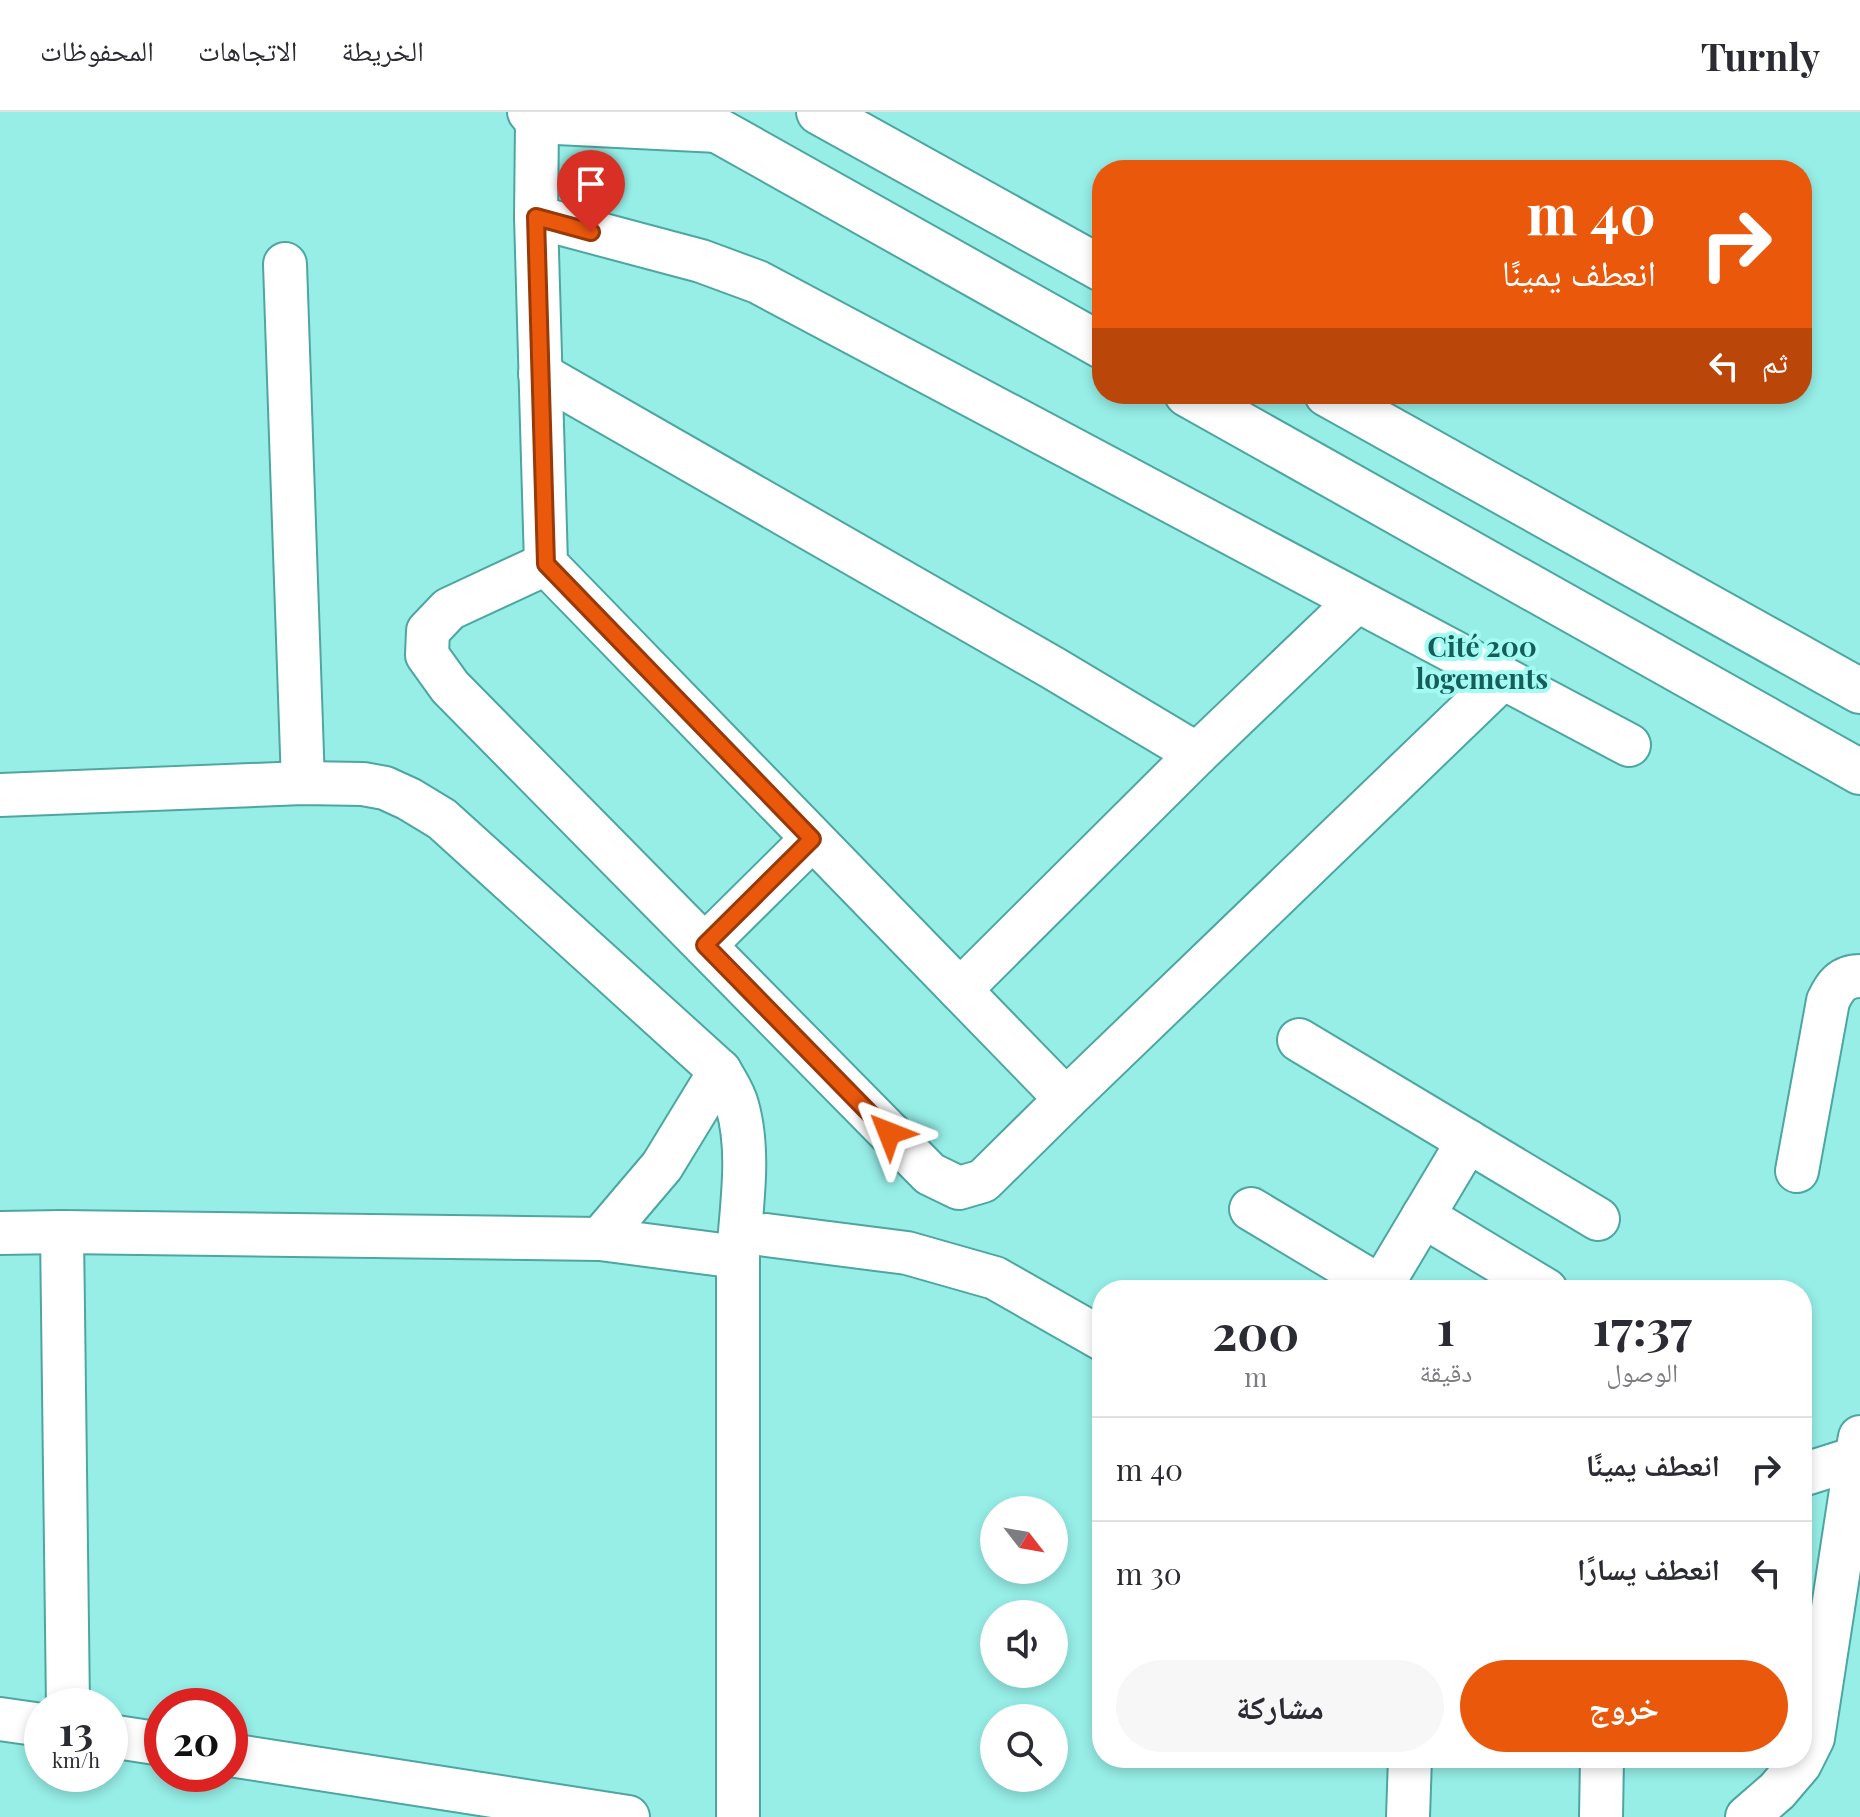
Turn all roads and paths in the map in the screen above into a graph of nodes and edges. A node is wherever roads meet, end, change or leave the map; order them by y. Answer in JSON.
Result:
{"nodes":[{"id":1,"x":819,"y":112,"type":"edge"},
{"id":2,"x":533,"y":117,"type":"edge"},
{"id":3,"x":702,"y":121,"type":"edge"},
{"id":4,"x":536,"y":217,"type":"junction"},
{"id":5,"x":1092,"y":263,"type":"edge"},
{"id":6,"x":285,"y":264,"type":"dead end"},
{"id":7,"x":1092,"y":340,"type":"edge"},
{"id":8,"x":540,"y":374,"type":"junction"},
{"id":9,"x":1205,"y":404,"type":"edge"},
{"id":10,"x":1345,"y":404,"type":"edge"},
{"id":11,"x":546,"y":564,"type":"junction"},
{"id":12,"x":1357,"y":601,"type":"junction"},
{"id":13,"x":1503,"y":678,"type":"junction"},
{"id":14,"x":1860,"y":691,"type":"edge"},
{"id":15,"x":1629,"y":745,"type":"dead end"},
{"id":16,"x":1197,"y":754,"type":"junction"},
{"id":17,"x":1857,"y":773,"type":"edge"},
{"id":18,"x":303,"y":783,"type":"junction"},
{"id":19,"x":0,"y":795,"type":"edge"},
{"id":20,"x":812,"y":839,"type":"junction"},
{"id":21,"x":705,"y":945,"type":"junction"},
{"id":22,"x":1860,"y":976,"type":"edge"},
{"id":23,"x":960,"y":990,"type":"junction"},
{"id":24,"x":1299,"y":1040,"type":"dead end"},
{"id":25,"x":720,"y":1071,"type":"junction"},
{"id":26,"x":1066,"y":1099,"type":"junction"},
{"id":27,"x":1468,"y":1141,"type":"junction"},
{"id":28,"x":1797,"y":1171,"type":"dead end"},
{"id":29,"x":1251,"y":1209,"type":"dead end"},
{"id":30,"x":1423,"y":1216,"type":"junction"},
{"id":31,"x":1598,"y":1219,"type":"dead end"},
{"id":32,"x":62,"y":1232,"type":"junction"},
{"id":33,"x":0,"y":1233,"type":"edge"},
{"id":34,"x":600,"y":1239,"type":"junction"},
{"id":35,"x":752,"y":1246,"type":"junction"},
{"id":36,"x":1365,"y":1280,"type":"edge"},
{"id":37,"x":1385,"y":1280,"type":"edge"},
{"id":38,"x":1529,"y":1280,"type":"edge"},
{"id":39,"x":1092,"y":1333,"type":"edge"},
{"id":40,"x":1858,"y":1448,"type":"edge"},
{"id":41,"x":1812,"y":1470,"type":"edge"},
{"id":42,"x":1820,"y":1581,"type":"edge"},
{"id":43,"x":68,"y":1688,"type":"edge"},
{"id":44,"x":0,"y":1719,"type":"edge"},
{"id":45,"x":24,"y":1722,"type":"edge"},
{"id":46,"x":1812,"y":1740,"type":"edge"},
{"id":47,"x":248,"y":1758,"type":"edge"},
{"id":48,"x":1410,"y":1768,"type":"edge"},
{"id":49,"x":1602,"y":1768,"type":"edge"},
{"id":50,"x":1797,"y":1768,"type":"edge"},
{"id":51,"x":628,"y":1817,"type":"edge"},
{"id":52,"x":738,"y":1817,"type":"edge"},
{"id":53,"x":1408,"y":1817,"type":"edge"},
{"id":54,"x":1601,"y":1817,"type":"edge"},
{"id":55,"x":1747,"y":1817,"type":"edge"}],
"edges":[{"from":1,"to":5,"type":"highway"},
{"from":2,"to":3,"type":"street"},
{"from":2,"to":4,"type":"street"},
{"from":3,"to":7,"type":"highway"},
{"from":4,"to":8,"type":"street"},
{"from":4,"to":12,"type":"street"},
{"from":6,"to":18,"type":"street"},
{"from":8,"to":11,"type":"street"},
{"from":8,"to":16,"type":"street"},
{"from":9,"to":17,"type":"highway"},
{"from":10,"to":14,"type":"highway"},
{"from":11,"to":20,"type":"street"},
{"from":11,"to":21,"type":"street"},
{"from":12,"to":13,"type":"street"},
{"from":12,"to":16,"type":"street"},
{"from":13,"to":15,"type":"street"},
{"from":13,"to":26,"type":"street"},
{"from":16,"to":23,"type":"street"},
{"from":18,"to":19,"type":"street"},
{"from":18,"to":25,"type":"street"},
{"from":20,"to":21,"type":"street"},
{"from":20,"to":23,"type":"street"},
{"from":21,"to":26,"type":"street"},
{"from":22,"to":28,"type":"street"},
{"from":23,"to":26,"type":"street"},
{"from":24,"to":27,"type":"street"},
{"from":25,"to":34,"type":"street"},
{"from":25,"to":35,"type":"street"},
{"from":27,"to":30,"type":"street"},
{"from":27,"to":31,"type":"street"},
{"from":29,"to":36,"type":"street"},
{"from":30,"to":37,"type":"street"},
{"from":30,"to":38,"type":"street"},
{"from":32,"to":33,"type":"street"},
{"from":32,"to":34,"type":"street"},
{"from":32,"to":43,"type":"street"},
{"from":34,"to":35,"type":"street"},
{"from":35,"to":39,"type":"street"},
{"from":35,"to":52,"type":"street"},
{"from":40,"to":41,"type":"street"},
{"from":40,"to":42,"type":"street"},
{"from":42,"to":46,"type":"street"},
{"from":44,"to":45,"type":"street"},
{"from":47,"to":51,"type":"street"},
{"from":48,"to":53,"type":"street"},
{"from":49,"to":54,"type":"street"},
{"from":50,"to":55,"type":"street"}]}
